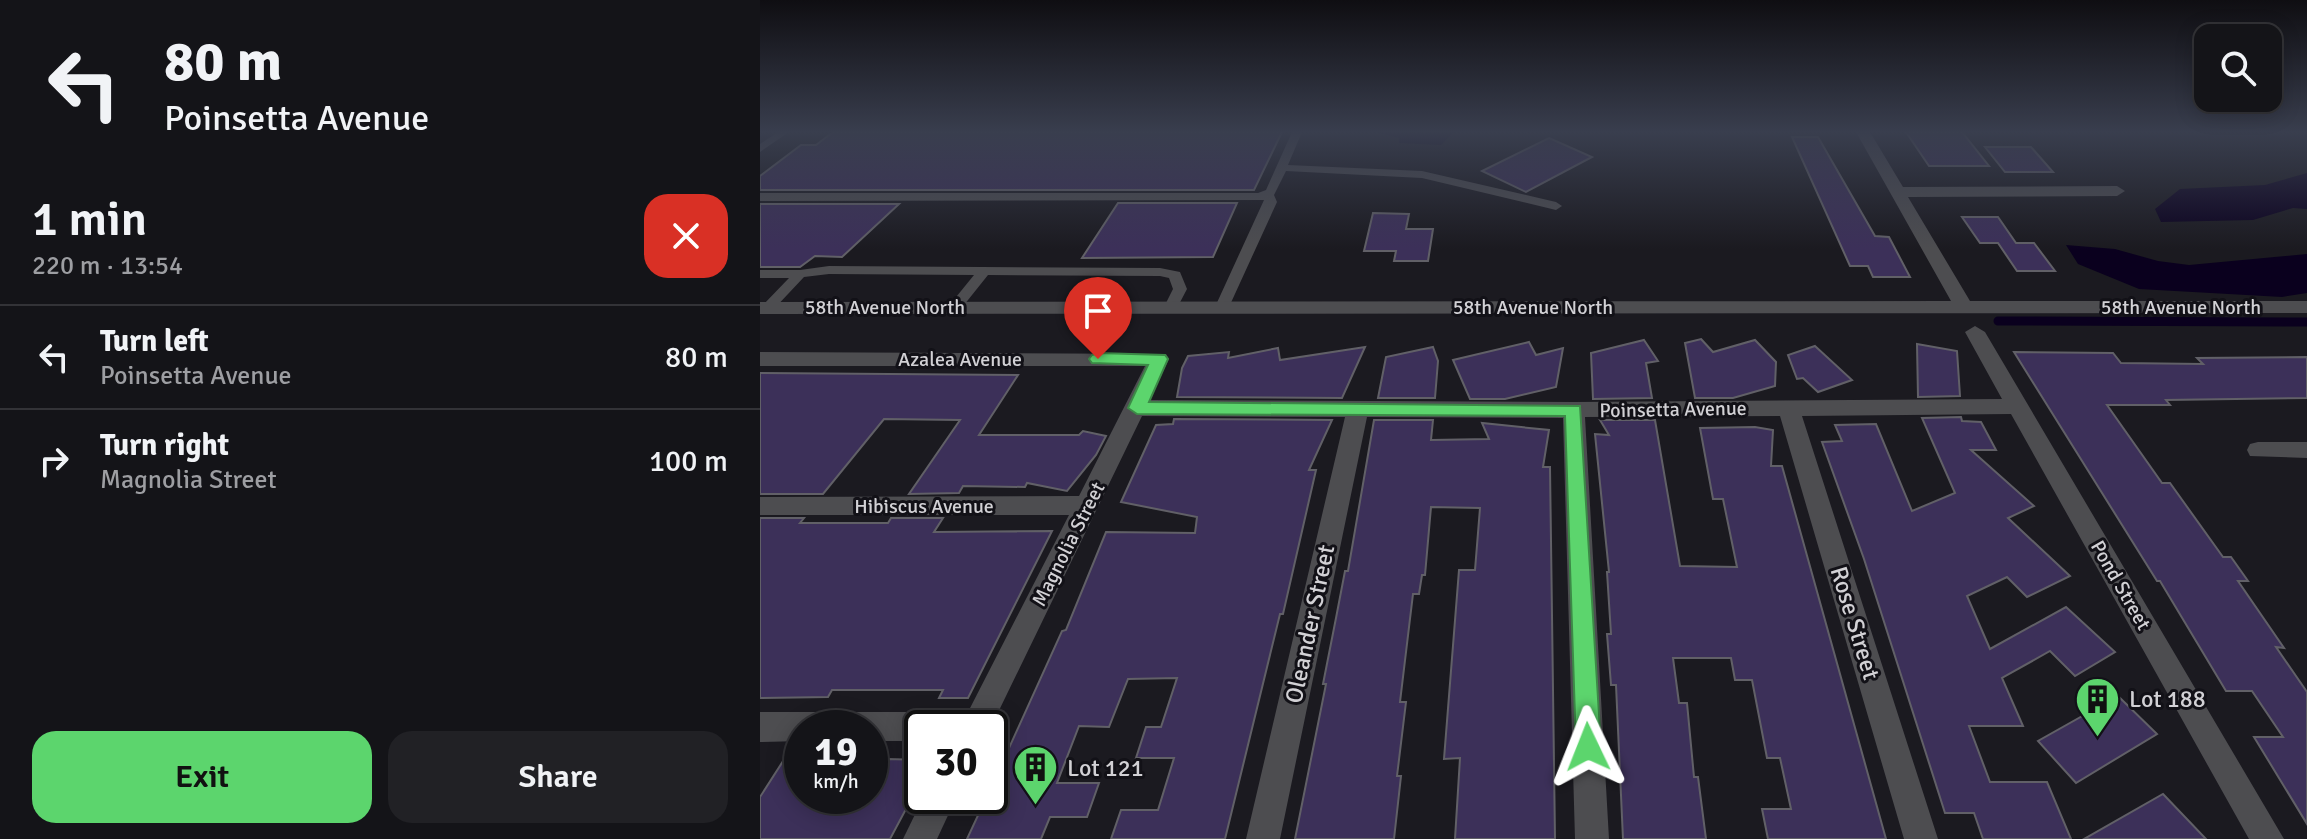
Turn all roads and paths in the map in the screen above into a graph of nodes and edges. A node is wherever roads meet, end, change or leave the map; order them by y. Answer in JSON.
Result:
{"nodes":[{"id":1,"x":1279,"y":171,"type":"edge"},
{"id":2,"x":1331,"y":171,"type":"edge"},
{"id":3,"x":1886,"y":171,"type":"edge"},
{"id":4,"x":2117,"y":191,"type":"dead end"},
{"id":5,"x":1898,"y":192,"type":"junction"},
{"id":6,"x":1268,"y":195,"type":"junction"},
{"id":7,"x":760,"y":197,"type":"edge"},
{"id":8,"x":1556,"y":206,"type":"dead end"},
{"id":9,"x":984,"y":271,"type":"junction"},
{"id":10,"x":760,"y":274,"type":"edge"},
{"id":11,"x":800,"y":274,"type":"junction"},
{"id":12,"x":1963,"y":306,"type":"junction"},
{"id":13,"x":955,"y":307,"type":"junction"},
{"id":14,"x":1171,"y":307,"type":"junction"},
{"id":15,"x":1222,"y":307,"type":"junction"},
{"id":16,"x":2307,"y":307,"type":"edge"},
{"id":17,"x":763,"y":308,"type":"edge"},
{"id":18,"x":1975,"y":332,"type":"dead end"},
{"id":19,"x":760,"y":359,"type":"edge"},
{"id":20,"x":1159,"y":359,"type":"joint"},
{"id":21,"x":2017,"y":406,"type":"junction"},
{"id":22,"x":1137,"y":408,"type":"junction"},
{"id":23,"x":1789,"y":408,"type":"junction"},
{"id":24,"x":1358,"y":409,"type":"junction"},
{"id":25,"x":1574,"y":410,"type":"junction"},
{"id":26,"x":2258,"y":450,"type":"dead end"},
{"id":27,"x":2307,"y":450,"type":"edge"},
{"id":28,"x":1087,"y":505,"type":"junction"},
{"id":29,"x":760,"y":506,"type":"edge"},
{"id":30,"x":984,"y":710,"type":"edge"},
{"id":31,"x":760,"y":727,"type":"edge"},
{"id":32,"x":904,"y":727,"type":"edge"},
{"id":33,"x":932,"y":814,"type":"edge"},
{"id":34,"x":920,"y":839,"type":"edge"},
{"id":35,"x":1263,"y":839,"type":"edge"},
{"id":36,"x":1592,"y":839,"type":"edge"},
{"id":37,"x":1921,"y":839,"type":"edge"},
{"id":38,"x":2267,"y":839,"type":"edge"}],
"edges":[{"from":1,"to":6,"type":"lane"},
{"from":2,"to":8,"type":"lane"},
{"from":3,"to":5,"type":"street"},
{"from":4,"to":5,"type":"street"},
{"from":5,"to":12,"type":"street"},
{"from":6,"to":7,"type":"lane"},
{"from":6,"to":15,"type":"lane"},
{"from":9,"to":11,"type":"lane"},
{"from":9,"to":13,"type":"lane"},
{"from":9,"to":14,"type":"lane"},
{"from":10,"to":11,"type":"lane"},
{"from":11,"to":17,"type":"lane"},
{"from":12,"to":15,"type":"street","name":"58th Avenue North"},
{"from":12,"to":16,"type":"street","name":"58th Avenue North"},
{"from":13,"to":14,"type":"street","name":"58th Avenue North"},
{"from":13,"to":17,"type":"street","name":"58th Avenue North"},
{"from":14,"to":15,"type":"street","name":"58th Avenue North"},
{"from":18,"to":21,"type":"street","name":"Pond Street"},
{"from":19,"to":20,"type":"street","name":"Azalea Avenue"},
{"from":20,"to":22,"type":"street","name":"Magnolia Street"},
{"from":21,"to":23,"type":"street","name":"Poinsetta Avenue"},
{"from":21,"to":38,"type":"street","name":"Pond Street"},
{"from":22,"to":24,"type":"street","name":"Poinsetta Avenue"},
{"from":22,"to":28,"type":"street","name":"Magnolia Street"},
{"from":23,"to":25,"type":"street","name":"Poinsetta Avenue"},
{"from":23,"to":37,"type":"street","name":"Rose Street"},
{"from":24,"to":25,"type":"street","name":"Poinsetta Avenue"},
{"from":24,"to":35,"type":"street","name":"Oleander Street"},
{"from":25,"to":36,"type":"street"},
{"from":26,"to":27,"type":"street"},
{"from":28,"to":29,"type":"street","name":"Hibiscus Avenue"},
{"from":28,"to":30,"type":"street","name":"Magnolia Street"},
{"from":31,"to":32,"type":"street"},
{"from":33,"to":34,"type":"street"}]}
